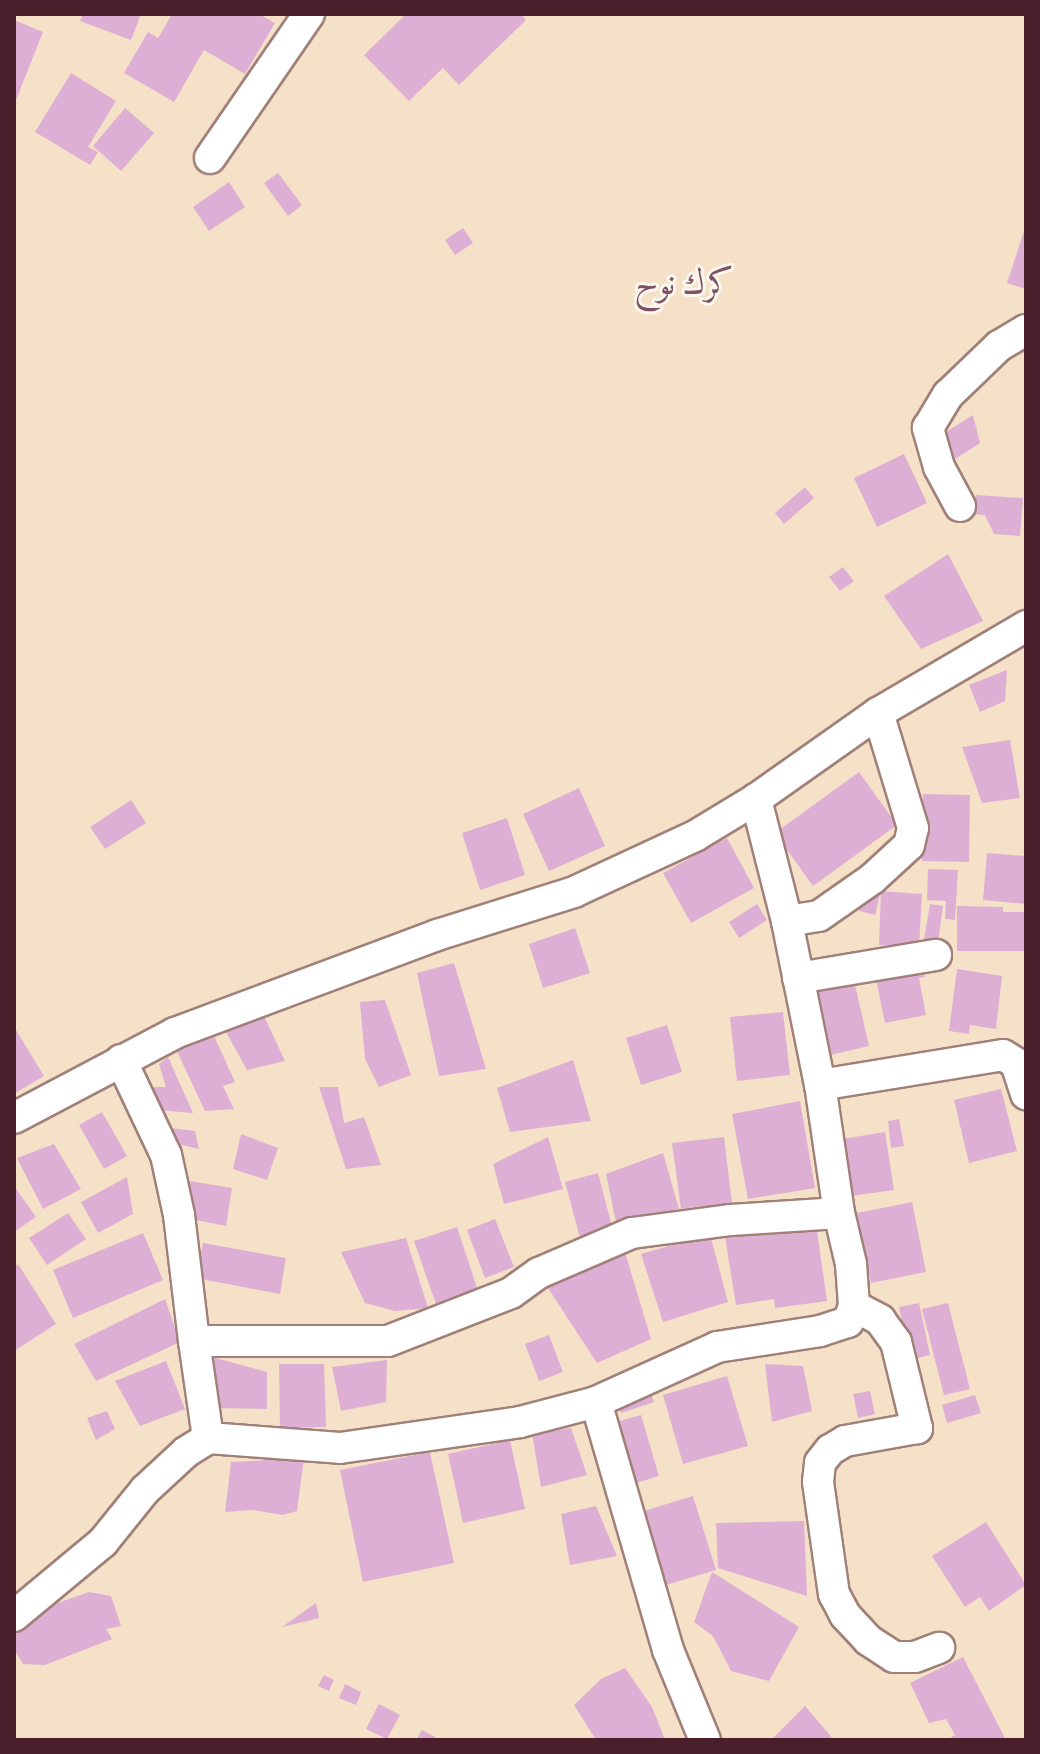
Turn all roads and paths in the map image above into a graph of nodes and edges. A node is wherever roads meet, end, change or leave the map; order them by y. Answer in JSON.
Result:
{"nodes":[{"id":1,"x":309,"y":14,"type":"edge"},
{"id":2,"x":210,"y":158,"type":"dead end"},
{"id":3,"x":1026,"y":330,"type":"edge"},
{"id":4,"x":960,"y":506,"type":"dead end"},
{"id":5,"x":1026,"y":626,"type":"edge"},
{"id":6,"x":878,"y":713,"type":"junction"},
{"id":7,"x":756,"y":799,"type":"junction"},
{"id":8,"x":787,"y":921,"type":"junction"},
{"id":9,"x":936,"y":955,"type":"dead end"},
{"id":10,"x":798,"y":978,"type":"junction"},
{"id":11,"x":121,"y":1060,"type":"junction"},
{"id":12,"x":820,"y":1085,"type":"junction"},
{"id":13,"x":1026,"y":1094,"type":"edge"},
{"id":14,"x":14,"y":1118,"type":"edge"},
{"id":15,"x":839,"y":1213,"type":"junction"},
{"id":16,"x":854,"y":1306,"type":"junction"},
{"id":17,"x":194,"y":1341,"type":"junction"},
{"id":18,"x":596,"y":1402,"type":"junction"},
{"id":19,"x":208,"y":1438,"type":"junction"},
{"id":20,"x":14,"y":1616,"type":"edge"},
{"id":21,"x":939,"y":1648,"type":"dead end"},
{"id":22,"x":705,"y":1740,"type":"edge"}],
"edges":[{"from":1,"to":2,"type":"street"},
{"from":3,"to":4,"type":"street"},
{"from":5,"to":6,"type":"street"},
{"from":6,"to":7,"type":"street"},
{"from":6,"to":8,"type":"street"},
{"from":7,"to":8,"type":"street"},
{"from":7,"to":11,"type":"street"},
{"from":8,"to":10,"type":"street"},
{"from":9,"to":10,"type":"street"},
{"from":10,"to":12,"type":"street"},
{"from":11,"to":14,"type":"street"},
{"from":11,"to":17,"type":"street"},
{"from":12,"to":13,"type":"street"},
{"from":12,"to":15,"type":"street"},
{"from":15,"to":16,"type":"street"},
{"from":15,"to":17,"type":"street"},
{"from":16,"to":18,"type":"street"},
{"from":16,"to":21,"type":"street"},
{"from":17,"to":19,"type":"street"},
{"from":18,"to":19,"type":"street"},
{"from":18,"to":22,"type":"street"},
{"from":19,"to":20,"type":"street"}]}
